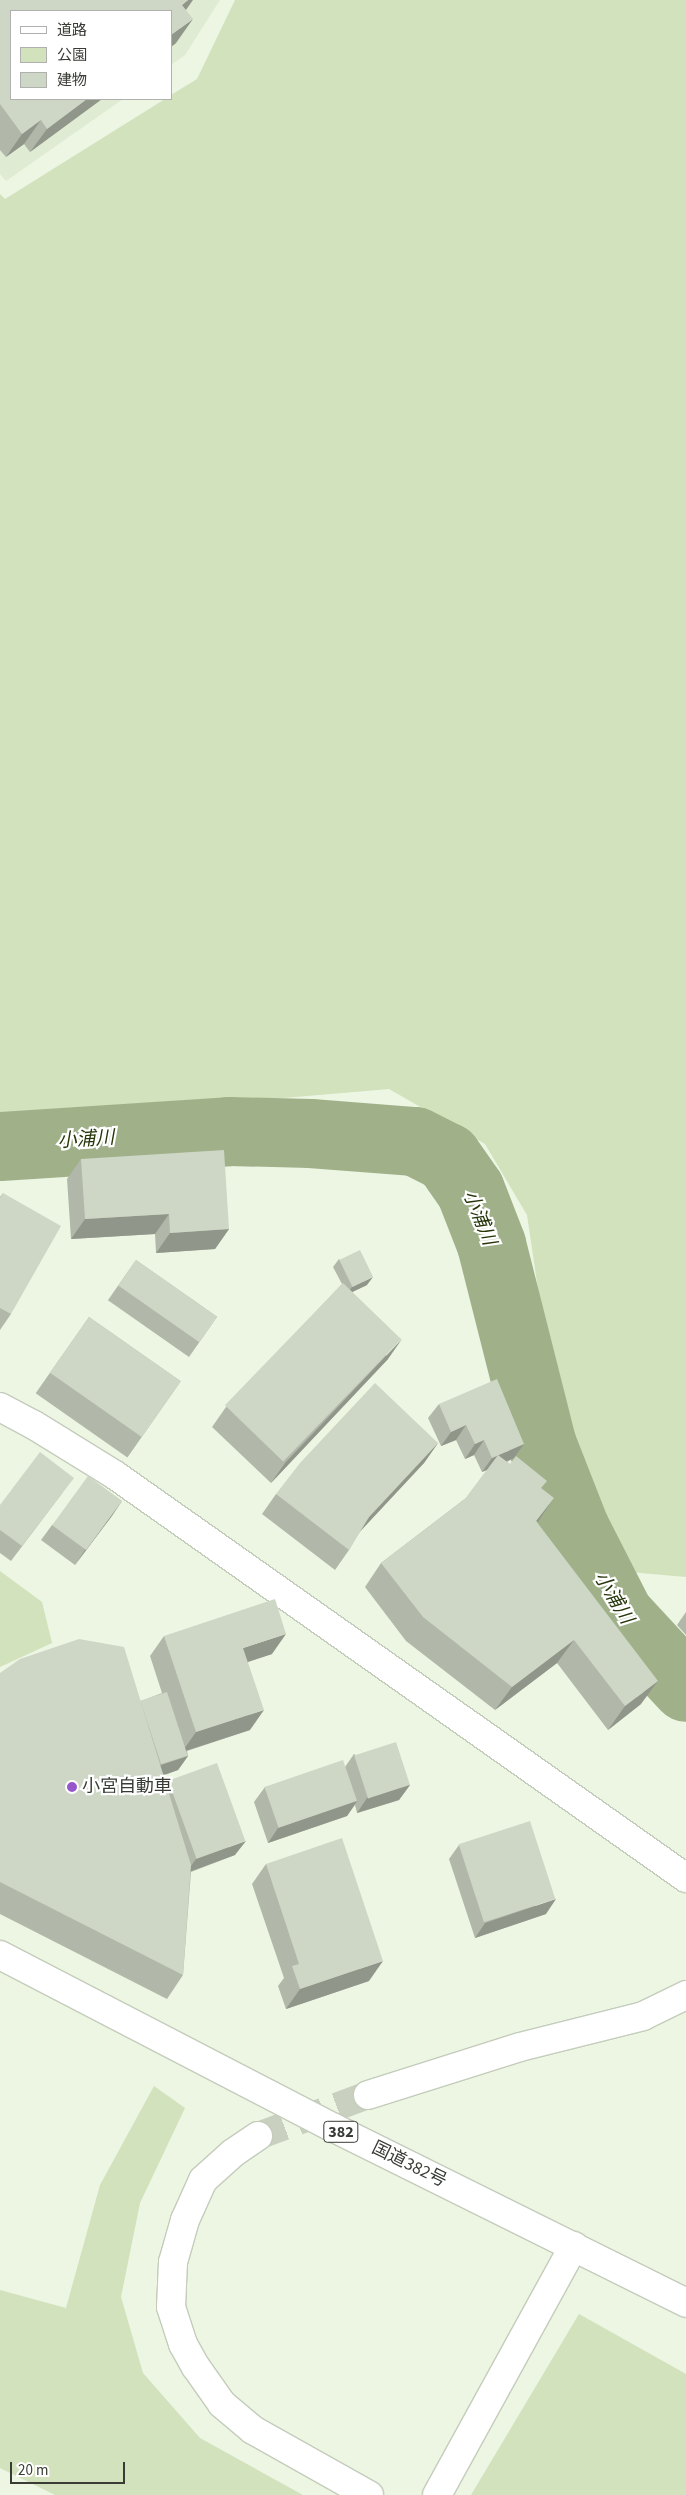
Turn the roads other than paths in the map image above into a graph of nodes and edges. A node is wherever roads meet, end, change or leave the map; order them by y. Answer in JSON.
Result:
{"nodes":[{"id":1,"x":0,"y":1407,"type":"edge"},
{"id":2,"x":686,"y":1878,"type":"edge"},
{"id":3,"x":0,"y":1955,"type":"edge"},
{"id":4,"x":686,"y":1995,"type":"edge"},
{"id":5,"x":368,"y":2094,"type":"tunnel mouth"},
{"id":6,"x":258,"y":2136,"type":"tunnel mouth"},
{"id":7,"x":574,"y":2246,"type":"junction"},
{"id":8,"x":686,"y":2303,"type":"edge"},
{"id":9,"x":369,"y":2495,"type":"edge"},
{"id":10,"x":437,"y":2495,"type":"edge"}],
"edges":[{"from":1,"to":2,"type":"main road"},
{"from":3,"to":7,"type":"main road","name":"国道382号","number":"382"},
{"from":4,"to":5,"type":"main road"},
{"from":6,"to":9,"type":"main road"},
{"from":7,"to":8,"type":"main road","name":"国道382号","number":"382"},
{"from":7,"to":10,"type":"main road"}]}
